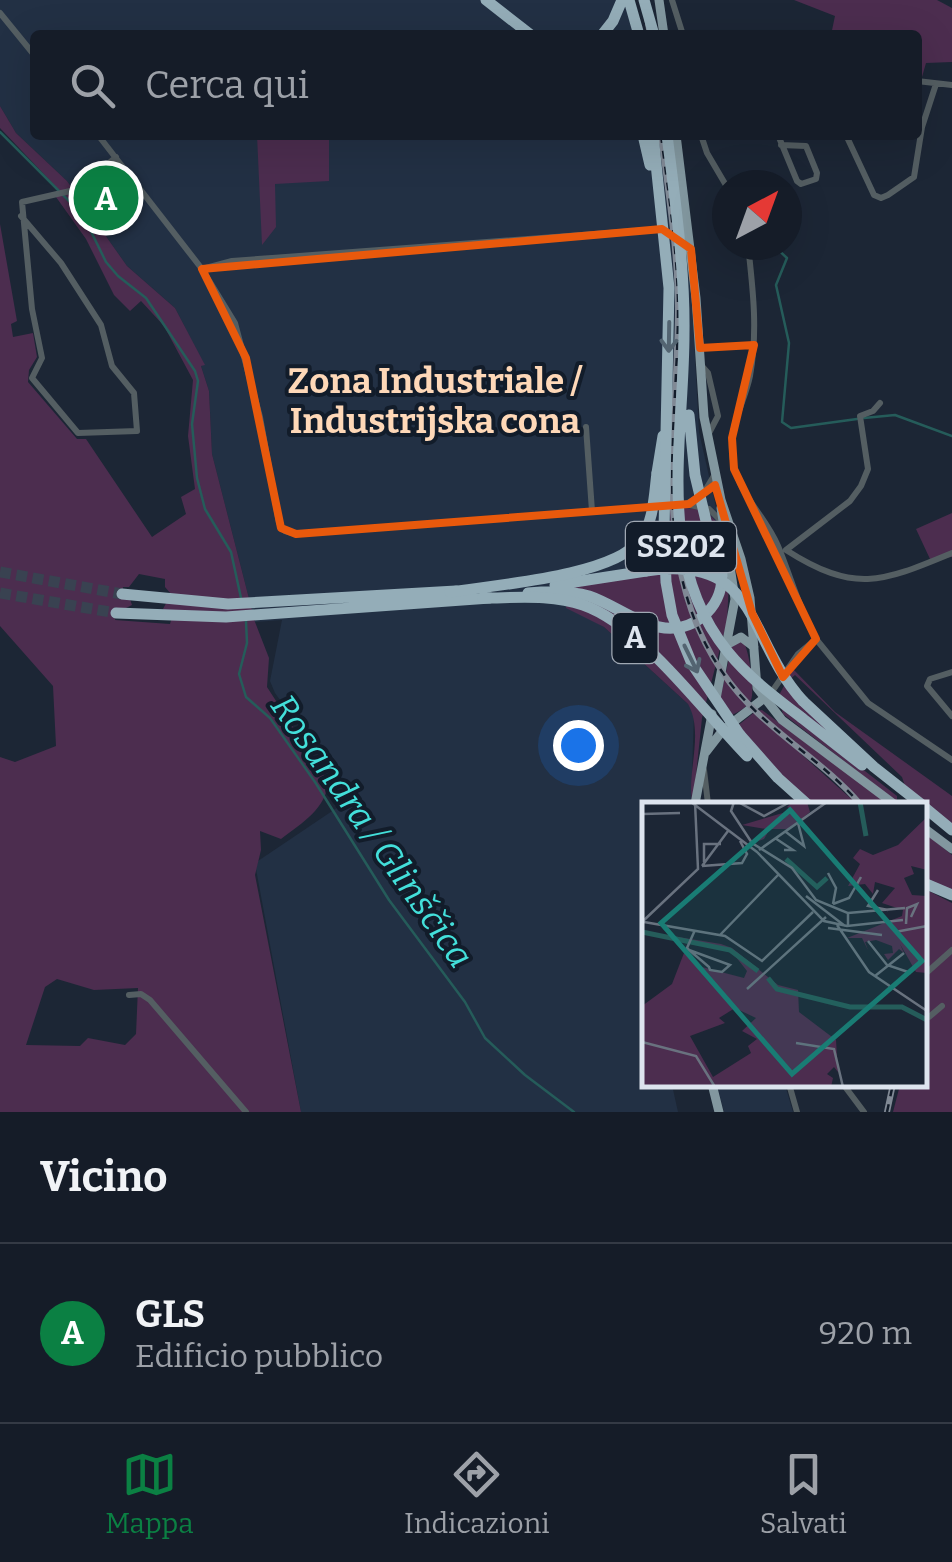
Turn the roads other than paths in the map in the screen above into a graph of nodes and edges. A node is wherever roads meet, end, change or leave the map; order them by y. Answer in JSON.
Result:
{"nodes":[{"id":1,"x":484,"y":0,"type":"edge"},
{"id":2,"x":626,"y":0,"type":"edge"},
{"id":3,"x":644,"y":0,"type":"edge"},
{"id":4,"x":659,"y":0,"type":"edge"},
{"id":5,"x":672,"y":0,"type":"edge"},
{"id":6,"x":0,"y":13,"type":"edge"},
{"id":7,"x":516,"y":29,"type":"edge"},
{"id":8,"x":606,"y":30,"type":"edge"},
{"id":9,"x":636,"y":30,"type":"edge"},
{"id":10,"x":653,"y":30,"type":"edge"},
{"id":11,"x":663,"y":30,"type":"edge"},
{"id":12,"x":681,"y":30,"type":"edge"},
{"id":13,"x":30,"y":50,"type":"edge"},
{"id":14,"x":922,"y":83,"type":"edge"},
{"id":15,"x":936,"y":84,"type":"junction"},
{"id":16,"x":952,"y":86,"type":"edge"},
{"id":17,"x":922,"y":127,"type":"edge"},
{"id":18,"x":102,"y":140,"type":"edge"},
{"id":19,"x":644,"y":140,"type":"edge"},
{"id":20,"x":654,"y":140,"type":"edge"},
{"id":21,"x":667,"y":140,"type":"edge"},
{"id":22,"x":677,"y":140,"type":"edge"},
{"id":23,"x":703,"y":140,"type":"edge"},
{"id":24,"x":779,"y":140,"type":"edge"},
{"id":25,"x":848,"y":140,"type":"edge"},
{"id":26,"x":920,"y":140,"type":"edge"},
{"id":27,"x":780,"y":145,"type":"junction"},
{"id":28,"x":116,"y":157,"type":"junction"},
{"id":29,"x":716,"y":170,"type":"edge"},
{"id":30,"x":685,"y":205,"type":"junction"},
{"id":31,"x":21,"y":216,"type":"junction"},
{"id":32,"x":671,"y":223,"type":"junction"},
{"id":33,"x":688,"y":227,"type":"junction"},
{"id":34,"x":667,"y":231,"type":"junction"},
{"id":35,"x":691,"y":250,"type":"junction"},
{"id":36,"x":750,"y":260,"type":"edge"},
{"id":37,"x":202,"y":269,"type":"junction"},
{"id":38,"x":669,"y":288,"type":"junction"},
{"id":39,"x":684,"y":331,"type":"junction"},
{"id":40,"x":754,"y":345,"type":"junction"},
{"id":41,"x":700,"y":348,"type":"junction"},
{"id":42,"x":880,"y":403,"type":"dead end"},
{"id":43,"x":665,"y":427,"type":"junction"},
{"id":44,"x":586,"y":428,"type":"dead end"},
{"id":45,"x":715,"y":473,"type":"junction"},
{"id":46,"x":703,"y":494,"type":"junction"},
{"id":47,"x":721,"y":500,"type":"junction"},
{"id":48,"x":685,"y":504,"type":"junction"},
{"id":49,"x":709,"y":509,"type":"junction"},
{"id":50,"x":592,"y":511,"type":"junction"},
{"id":51,"x":722,"y":522,"type":"junction"},
{"id":52,"x":783,"y":550,"type":"junction"},
{"id":53,"x":952,"y":554,"type":"edge"},
{"id":54,"x":450,"y":592,"type":"junction"},
{"id":55,"x":122,"y":594,"type":"tunnel mouth"},
{"id":56,"x":483,"y":598,"type":"junction"},
{"id":57,"x":116,"y":614,"type":"tunnel mouth"},
{"id":58,"x":816,"y":639,"type":"junction"},
{"id":59,"x":728,"y":644,"type":"junction"},
{"id":60,"x":754,"y":647,"type":"junction"},
{"id":61,"x":952,"y":672,"type":"edge"},
{"id":62,"x":763,"y":700,"type":"junction"},
{"id":63,"x":714,"y":708,"type":"junction"},
{"id":64,"x":952,"y":716,"type":"edge"},
{"id":65,"x":733,"y":722,"type":"junction"},
{"id":66,"x":703,"y":759,"type":"junction"},
{"id":67,"x":952,"y":760,"type":"edge"},
{"id":68,"x":695,"y":802,"type":"edge"},
{"id":69,"x":708,"y":802,"type":"edge"},
{"id":70,"x":801,"y":802,"type":"edge"},
{"id":71,"x":801,"y":802,"type":"edge"},
{"id":72,"x":891,"y":802,"type":"edge"},
{"id":73,"x":910,"y":802,"type":"edge"},
{"id":74,"x":916,"y":802,"type":"edge"},
{"id":75,"x":927,"y":811,"type":"edge"},
{"id":76,"x":927,"y":830,"type":"edge"},
{"id":77,"x":952,"y":832,"type":"edge"},
{"id":78,"x":952,"y":849,"type":"edge"},
{"id":79,"x":952,"y":950,"type":"edge"},
{"id":80,"x":927,"y":972,"type":"edge"},
{"id":81,"x":129,"y":995,"type":"dead end"},
{"id":82,"x":942,"y":1006,"type":"dead end"},
{"id":83,"x":927,"y":1016,"type":"edge"},
{"id":84,"x":713,"y":1087,"type":"edge"},
{"id":85,"x":789,"y":1087,"type":"edge"},
{"id":86,"x":845,"y":1087,"type":"edge"},
{"id":87,"x":246,"y":1112,"type":"edge"},
{"id":88,"x":720,"y":1112,"type":"edge"},
{"id":89,"x":798,"y":1112,"type":"edge"},
{"id":90,"x":864,"y":1112,"type":"edge"}],
"edges":[{"from":1,"to":7,"type":"highway"},
{"from":2,"to":8,"type":"highway"},
{"from":2,"to":9,"type":"highway"},
{"from":3,"to":10,"type":"highway","bridge":true},
{"from":4,"to":11,"type":"main road"},
{"from":5,"to":12,"type":"street"},
{"from":6,"to":13,"type":"street"},
{"from":14,"to":15,"type":"street"},
{"from":15,"to":16,"type":"street"},
{"from":15,"to":17,"type":"street"},
{"from":18,"to":28,"type":"street"},
{"from":19,"to":38,"type":"highway","bridge":true},
{"from":20,"to":38,"type":"highway","number":"SS202","bridge":true},
{"from":21,"to":39,"type":"highway","number":"SS202","bridge":true},
{"from":22,"to":30,"type":"main road"},
{"from":23,"to":29,"type":"street"},
{"from":24,"to":27,"type":"street"},
{"from":25,"to":26,"type":"street"},
{"from":27,"to":27,"type":"street"},
{"from":28,"to":31,"type":"street"},
{"from":28,"to":37,"type":"street"},
{"from":30,"to":32,"type":"street"},
{"from":30,"to":33,"type":"main road"},
{"from":31,"to":31,"type":"street"},
{"from":32,"to":33,"type":"street"},
{"from":32,"to":34,"type":"street"},
{"from":33,"to":34,"type":"street"},
{"from":33,"to":35,"type":"main road"},
{"from":34,"to":35,"type":"street"},
{"from":34,"to":37,"type":"street"},
{"from":35,"to":41,"type":"main road"},
{"from":36,"to":40,"type":"street"},
{"from":37,"to":50,"type":"street"},
{"from":38,"to":43,"type":"highway","number":"SS202","one_way":true,"bridge":true},
{"from":39,"to":56,"type":"highway","number":"A","bridge":true},
{"from":39,"to":73,"type":"highway","number":"SS202","bridge":true},
{"from":40,"to":41,"type":"street"},
{"from":40,"to":52,"type":"street"},
{"from":41,"to":45,"type":"main road"},
{"from":42,"to":52,"type":"street"},
{"from":43,"to":54,"type":"highway","number":"A","bridge":true},
{"from":43,"to":70,"type":"highway","number":"SS202","one_way":true,"bridge":true},
{"from":44,"to":50,"type":"street"},
{"from":45,"to":46,"type":"street"},
{"from":45,"to":47,"type":"main road"},
{"from":46,"to":47,"type":"street"},
{"from":46,"to":48,"type":"street"},
{"from":47,"to":49,"type":"street"},
{"from":47,"to":51,"type":"main road"},
{"from":47,"to":60,"type":"main road"},
{"from":48,"to":49,"type":"street"},
{"from":48,"to":50,"type":"street"},
{"from":49,"to":51,"type":"street"},
{"from":51,"to":59,"type":"main road"},
{"from":52,"to":53,"type":"street"},
{"from":52,"to":58,"type":"street"},
{"from":54,"to":55,"type":"highway","number":"A"},
{"from":54,"to":74,"type":"highway","number":"A","bridge":true},
{"from":56,"to":57,"type":"highway","number":"A"},
{"from":56,"to":71,"type":"highway","number":"A","bridge":true},
{"from":58,"to":62,"type":"street"},
{"from":58,"to":67,"type":"street"},
{"from":59,"to":60,"type":"main road"},
{"from":59,"to":63,"type":"main road"},
{"from":60,"to":62,"type":"main road"},
{"from":61,"to":64,"type":"street"},
{"from":62,"to":65,"type":"main road"},
{"from":62,"to":72,"type":"main road"},
{"from":63,"to":65,"type":"main road"},
{"from":63,"to":66,"type":"main road"},
{"from":65,"to":66,"type":"main road"},
{"from":66,"to":68,"type":"main road"},
{"from":66,"to":69,"type":"street"},
{"from":75,"to":77,"type":"highway","number":"A"},
{"from":76,"to":78,"type":"main road"},
{"from":79,"to":80,"type":"street"},
{"from":81,"to":87,"type":"street"},
{"from":82,"to":83,"type":"street"},
{"from":84,"to":88,"type":"main road"},
{"from":85,"to":89,"type":"street"},
{"from":86,"to":90,"type":"street"}]}
